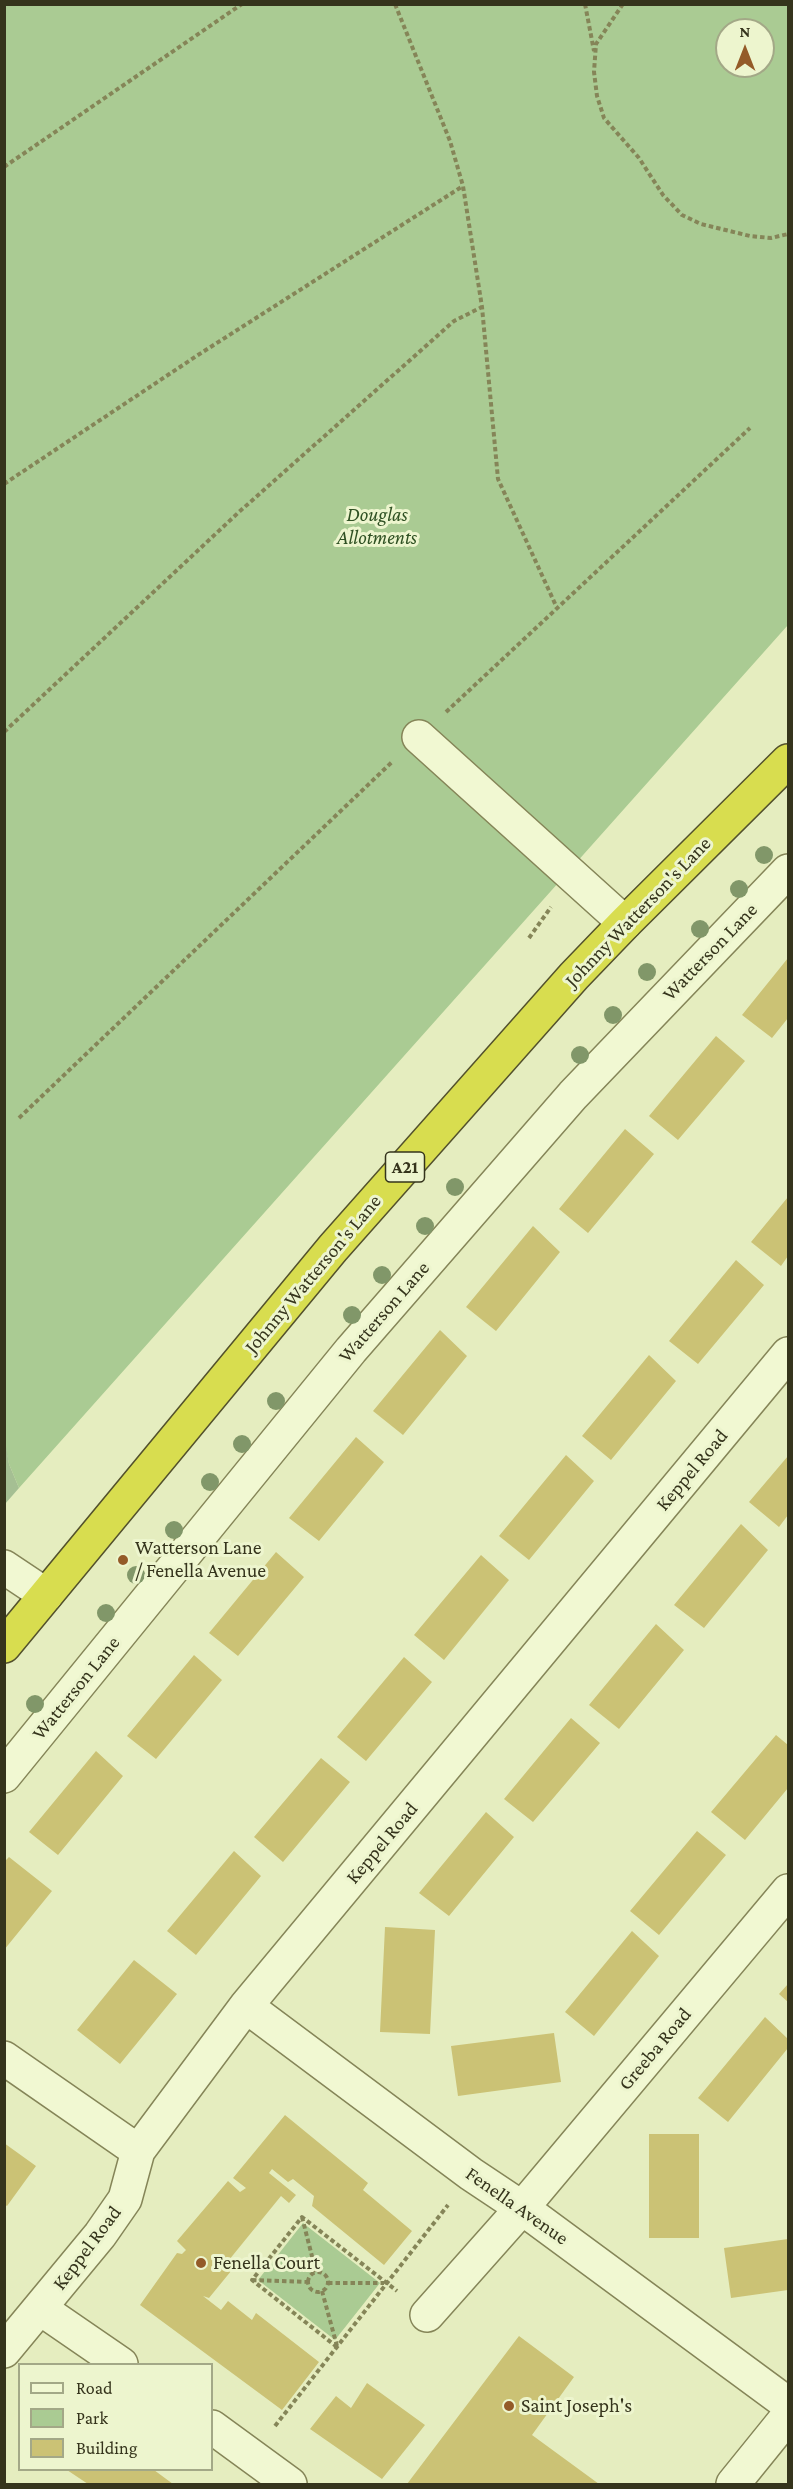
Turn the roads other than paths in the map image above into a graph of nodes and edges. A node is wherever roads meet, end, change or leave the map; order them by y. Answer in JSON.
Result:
{"nodes":[{"id":1,"x":418,"y":737,"type":"road end"},
{"id":2,"x":789,"y":761,"type":"edge"},
{"id":3,"x":789,"y":871,"type":"edge"},
{"id":4,"x":625,"y":922,"type":"junction"},
{"id":5,"x":789,"y":1354,"type":"edge"},
{"id":6,"x":4,"y":1567,"type":"edge"},
{"id":7,"x":46,"y":1595,"type":"junction"},
{"id":8,"x":4,"y":1646,"type":"edge"},
{"id":9,"x":4,"y":1776,"type":"edge"},
{"id":10,"x":789,"y":1891,"type":"edge"},
{"id":11,"x":246,"y":2006,"type":"junction"},
{"id":12,"x":4,"y":2058,"type":"edge"},
{"id":13,"x":138,"y":2151,"type":"junction"},
{"id":14,"x":522,"y":2208,"type":"junction"},
{"id":15,"x":41,"y":2309,"type":"junction"},
{"id":16,"x":427,"y":2315,"type":"road end"},
{"id":17,"x":4,"y":2351,"type":"edge"},
{"id":18,"x":120,"y":2363,"type":"edge"},
{"id":19,"x":789,"y":2404,"type":"edge"},
{"id":20,"x":789,"y":2416,"type":"edge"},
{"id":21,"x":213,"y":2428,"type":"edge"},
{"id":22,"x":290,"y":2484,"type":"edge"},
{"id":23,"x":733,"y":2484,"type":"edge"}],
"edges":[{"from":1,"to":4,"type":"street"},
{"from":2,"to":4,"type":"highway","name":"Johnny Watterson's Lane","number":"A21"},
{"from":3,"to":9,"type":"street","name":"Watterson Lane"},
{"from":4,"to":7,"type":"highway","name":"Johnny Watterson's Lane","number":"A21"},
{"from":5,"to":11,"type":"street","name":"Keppel Road"},
{"from":6,"to":7,"type":"street"},
{"from":7,"to":8,"type":"highway","name":"Johnny Watterson's Lane","number":"A21"},
{"from":10,"to":14,"type":"street","name":"Greeba Road"},
{"from":11,"to":13,"type":"street","name":"Keppel Road"},
{"from":11,"to":14,"type":"street","name":"Fenella Avenue"},
{"from":12,"to":13,"type":"street"},
{"from":13,"to":15,"type":"street","name":"Keppel Road"},
{"from":14,"to":16,"type":"street"},
{"from":14,"to":19,"type":"street","name":"Fenella Avenue"},
{"from":15,"to":17,"type":"street","name":"Keppel Road"},
{"from":15,"to":18,"type":"street"},
{"from":20,"to":23,"type":"street"},
{"from":21,"to":22,"type":"street"}]}
